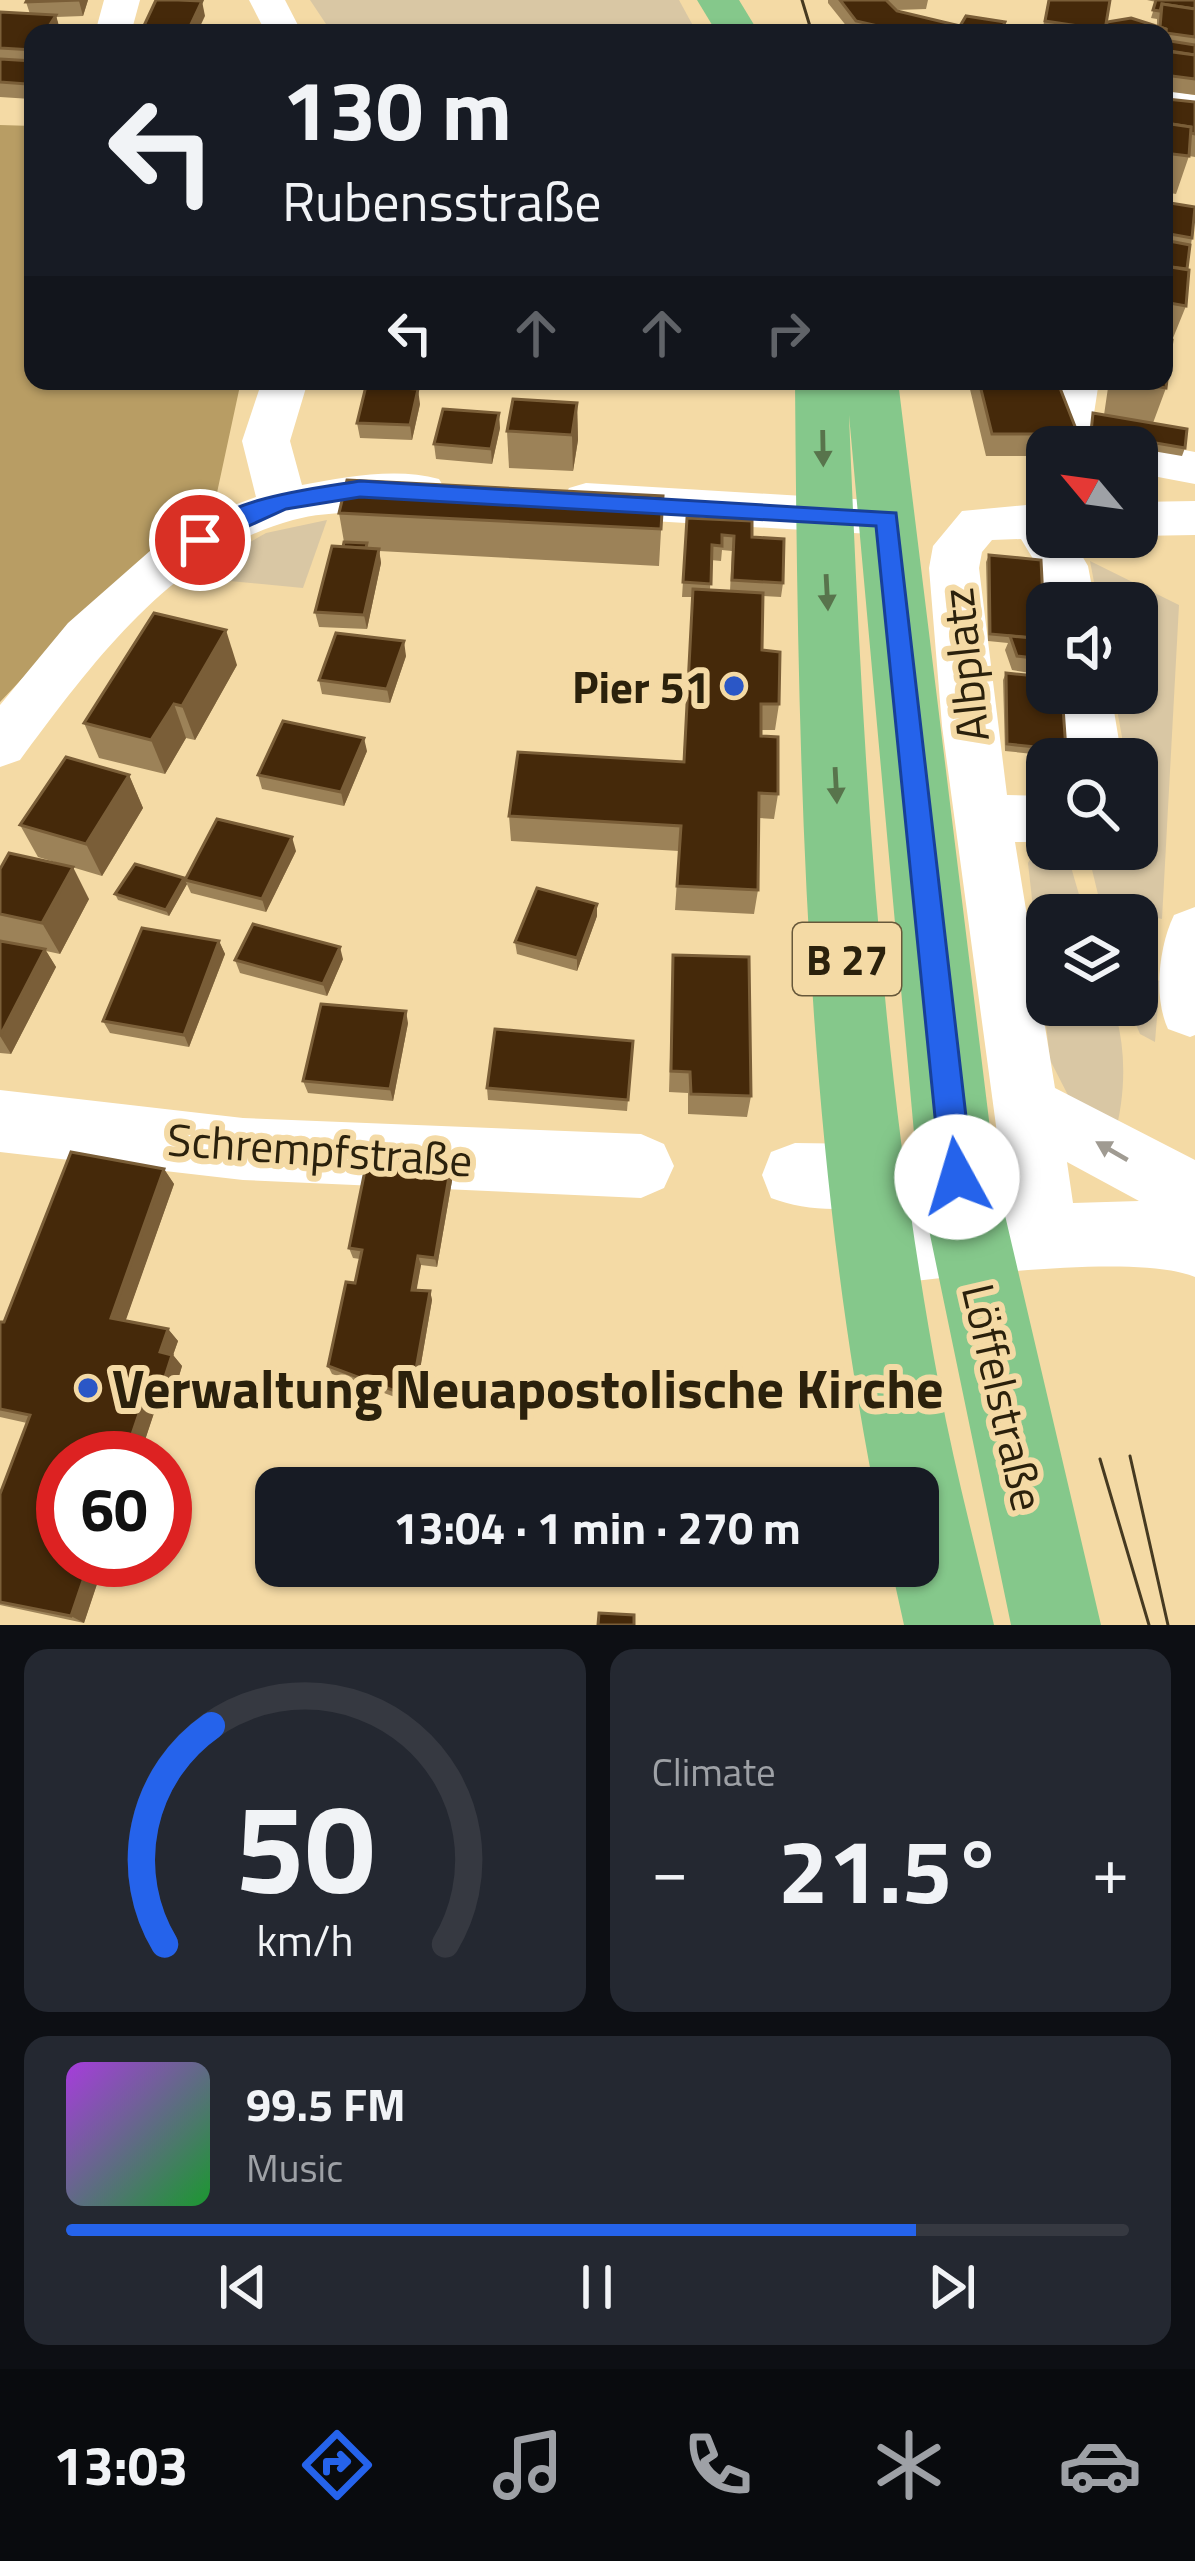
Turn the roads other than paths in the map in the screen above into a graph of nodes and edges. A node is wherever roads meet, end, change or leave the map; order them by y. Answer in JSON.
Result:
{"nodes":[{"id":1,"x":282,"y":390,"type":"edge"},
{"id":2,"x":821,"y":390,"type":"edge"},
{"id":3,"x":873,"y":390,"type":"edge"},
{"id":4,"x":1075,"y":390,"type":"edge"},
{"id":5,"x":1072,"y":426,"type":"edge"},
{"id":6,"x":1158,"y":461,"type":"edge"},
{"id":7,"x":1195,"y":468,"type":"edge"},
{"id":8,"x":470,"y":493,"type":"edge"},
{"id":9,"x":540,"y":497,"type":"edge"},
{"id":10,"x":283,"y":502,"type":"junction"},
{"id":11,"x":824,"y":515,"type":"junction"},
{"id":12,"x":887,"y":518,"type":"junction"},
{"id":13,"x":1195,"y":518,"type":"edge"},
{"id":14,"x":1158,"y":519,"type":"edge"},
{"id":15,"x":1026,"y":521,"type":"edge"},
{"id":16,"x":0,"y":745,"type":"edge"},
{"id":17,"x":982,"y":818,"type":"junction"},
{"id":18,"x":1026,"y":819,"type":"edge"},
{"id":19,"x":1195,"y":933,"type":"edge"},
{"id":20,"x":1190,"y":1009,"type":"dead end"},
{"id":21,"x":1024,"y":1105,"type":"junction"},
{"id":22,"x":0,"y":1121,"type":"edge"},
{"id":23,"x":640,"y":1166,"type":"dead end"},
{"id":24,"x":795,"y":1175,"type":"dead end"},
{"id":25,"x":1195,"y":1204,"type":"edge"},
{"id":26,"x":872,"y":1213,"type":"junction"},
{"id":27,"x":1007,"y":1241,"type":"junction"},
{"id":28,"x":1195,"y":1243,"type":"edge"},
{"id":29,"x":913,"y":1467,"type":"edge"},
{"id":30,"x":939,"y":1581,"type":"edge"},
{"id":31,"x":949,"y":1625,"type":"edge"},
{"id":32,"x":1056,"y":1625,"type":"edge"}],
"edges":[{"from":1,"to":10,"type":"street"},
{"from":2,"to":11,"type":"main road","number":"B 27","one_way":true},
{"from":3,"to":12,"type":"main road","name":"Löffelstraße","number":"B 27"},
{"from":4,"to":5,"type":"street"},
{"from":6,"to":7,"type":"street"},
{"from":8,"to":10,"type":"street"},
{"from":9,"to":11,"type":"street"},
{"from":10,"to":16,"type":"street"},
{"from":11,"to":12,"type":"street"},
{"from":11,"to":26,"type":"main road","number":"B 27","one_way":true},
{"from":12,"to":27,"type":"main road","name":"Löffelstraße","number":"B 27"},
{"from":13,"to":14,"type":"street"},
{"from":15,"to":17,"type":"street","name":"Albplatz"},
{"from":17,"to":18,"type":"street"},
{"from":17,"to":21,"type":"street","name":"Albplatz"},
{"from":19,"to":20,"type":"street"},
{"from":25,"to":21,"type":"street","one_way":true},
{"from":21,"to":27,"type":"street","name":"Albplatz"},
{"from":22,"to":23,"type":"street","name":"Schrempfstraße"},
{"from":24,"to":26,"type":"street"},
{"from":26,"to":27,"type":"street"},
{"from":26,"to":29,"type":"main road","number":"B 27"},
{"from":27,"to":28,"type":"street"},
{"from":27,"to":32,"type":"main road","name":"Löffelstraße","number":"B 27"},
{"from":30,"to":31,"type":"main road","number":"B 27"}]}
